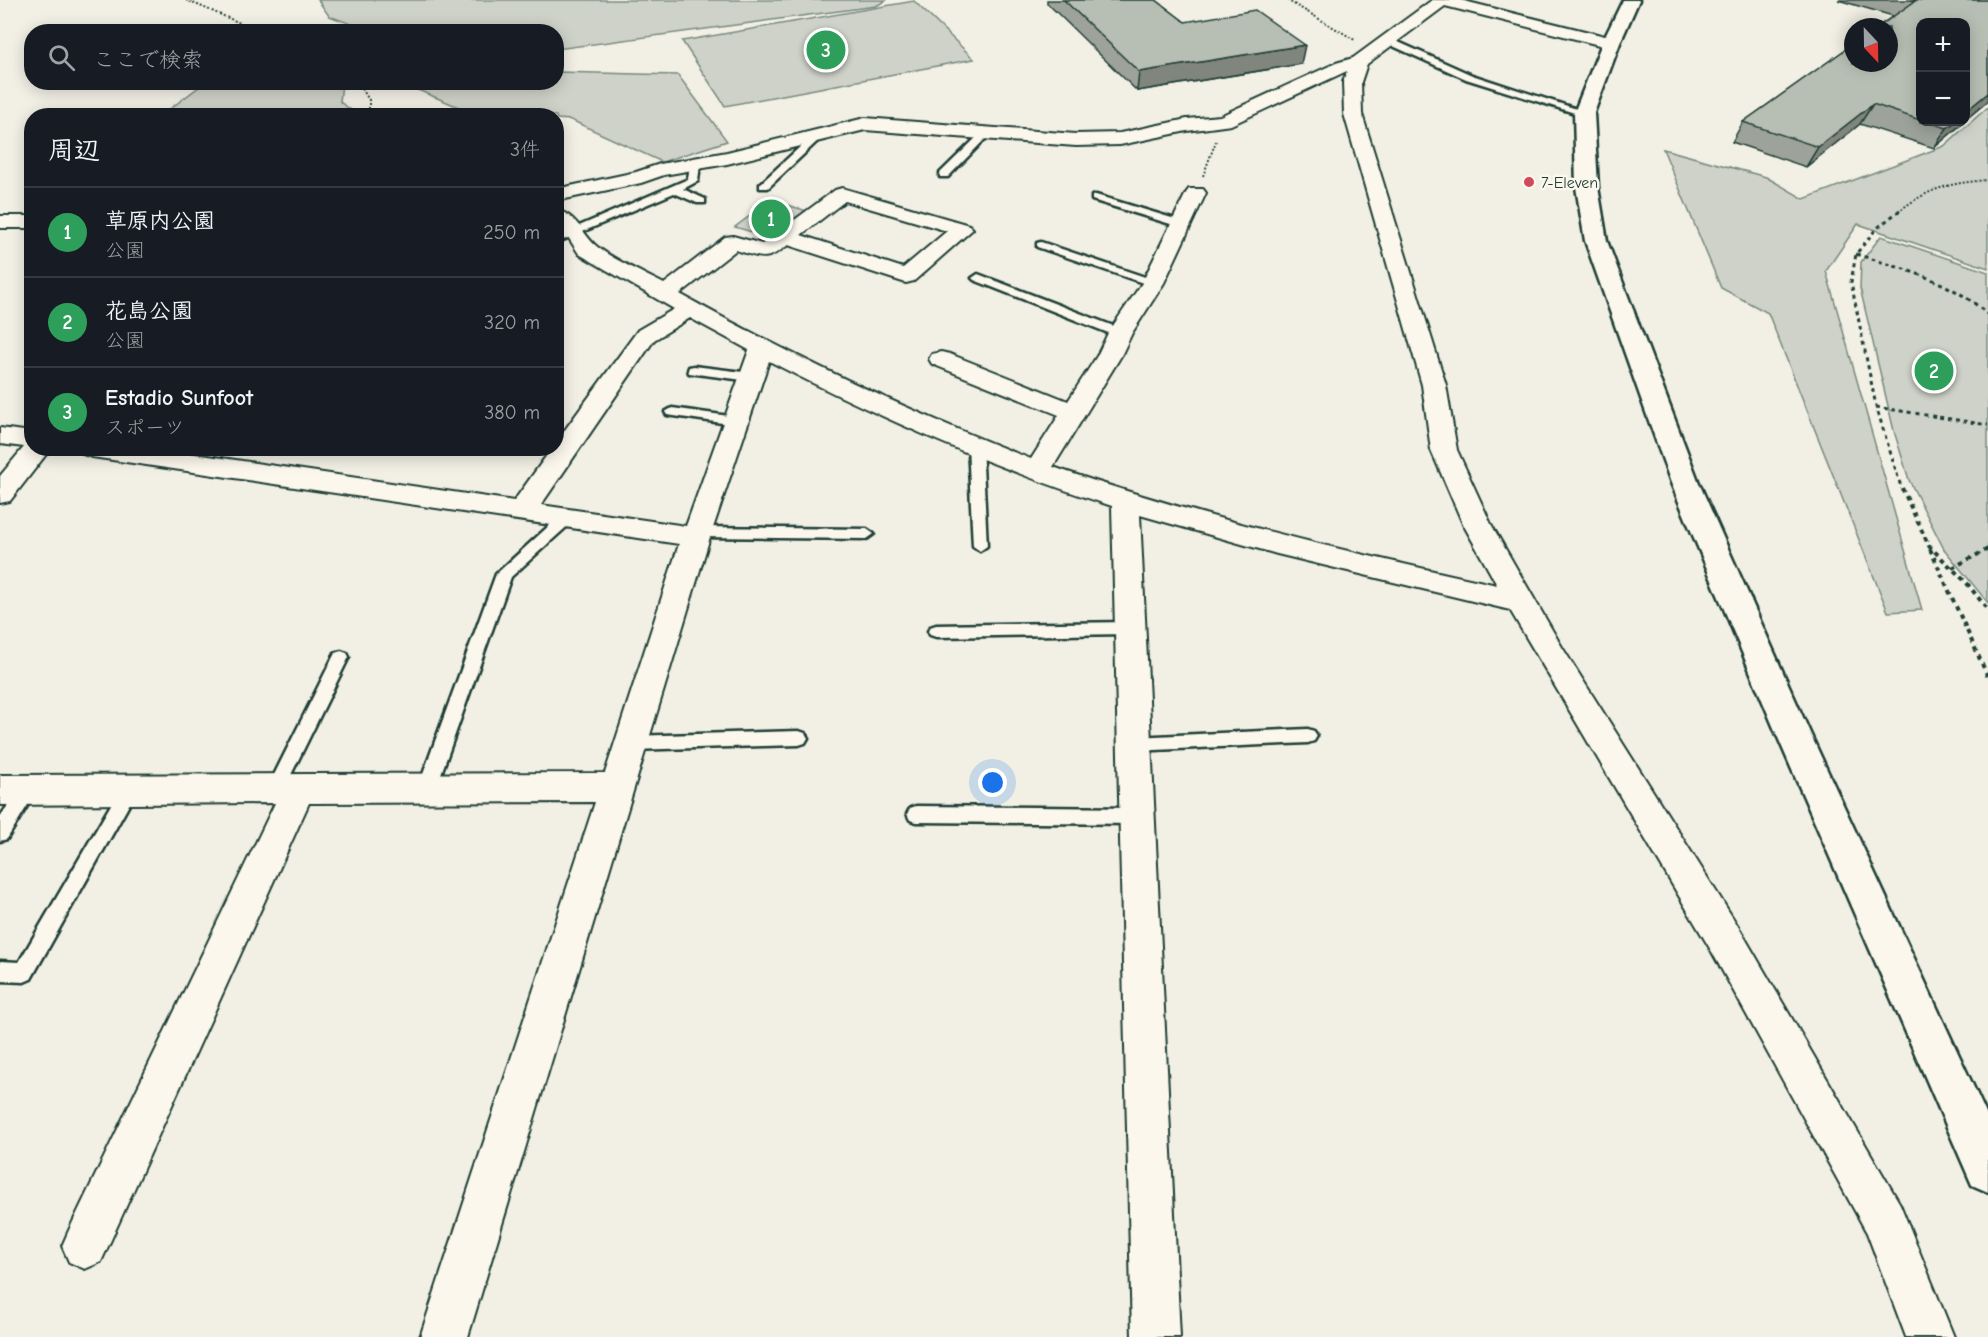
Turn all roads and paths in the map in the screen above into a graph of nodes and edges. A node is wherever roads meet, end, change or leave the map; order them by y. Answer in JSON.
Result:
{"nodes":[{"id":1,"x":186,"y":0,"type":"edge"},
{"id":2,"x":1287,"y":0,"type":"edge"},
{"id":3,"x":1441,"y":0,"type":"edge"},
{"id":4,"x":1631,"y":0,"type":"edge"},
{"id":5,"x":242,"y":24,"type":"edge"},
{"id":6,"x":1611,"y":43,"type":"junction"},
{"id":7,"x":1373,"y":51,"type":"junction"},
{"id":8,"x":363,"y":90,"type":"edge"},
{"id":9,"x":369,"y":108,"type":"edge"},
{"id":10,"x":1584,"y":113,"type":"junction"},
{"id":11,"x":1224,"y":121,"type":"junction"},
{"id":12,"x":986,"y":134,"type":"junction"},
{"id":13,"x":819,"y":135,"type":"junction"},
{"id":14,"x":695,"y":164,"type":"junction"},
{"id":15,"x":944,"y":175,"type":"dead end"},
{"id":16,"x":1988,"y":180,"type":"edge"},
{"id":17,"x":764,"y":186,"type":"dead end"},
{"id":18,"x":673,"y":189,"type":"junction"},
{"id":19,"x":564,"y":193,"type":"edge"},
{"id":20,"x":1196,"y":193,"type":"joint"},
{"id":21,"x":1096,"y":198,"type":"dead end"},
{"id":22,"x":701,"y":201,"type":"dead end"},
{"id":23,"x":0,"y":222,"type":"edge"},
{"id":24,"x":24,"y":222,"type":"edge"},
{"id":25,"x":1181,"y":224,"type":"junction"},
{"id":26,"x":564,"y":230,"type":"edge"},
{"id":27,"x":564,"y":231,"type":"edge"},
{"id":28,"x":785,"y":237,"type":"junction"},
{"id":29,"x":1041,"y":245,"type":"dead end"},
{"id":30,"x":1856,"y":254,"type":"junction"},
{"id":31,"x":978,"y":278,"type":"dead end"},
{"id":32,"x":1153,"y":283,"type":"junction"},
{"id":33,"x":664,"y":296,"type":"junction"},
{"id":34,"x":690,"y":309,"type":"junction"},
{"id":35,"x":1988,"y":315,"type":"edge"},
{"id":36,"x":1120,"y":333,"type":"junction"},
{"id":37,"x":941,"y":359,"type":"dead end"},
{"id":38,"x":756,"y":362,"type":"junction"},
{"id":39,"x":694,"y":370,"type":"dead end"},
{"id":40,"x":1876,"y":406,"type":"junction"},
{"id":41,"x":672,"y":412,"type":"dead end"},
{"id":42,"x":1074,"y":412,"type":"junction"},
{"id":43,"x":736,"y":421,"type":"junction"},
{"id":44,"x":1988,"y":425,"type":"edge"},
{"id":45,"x":0,"y":436,"type":"edge"},
{"id":46,"x":24,"y":439,"type":"edge"},
{"id":47,"x":975,"y":445,"type":"junction"},
{"id":48,"x":564,"y":451,"type":"edge"},
{"id":49,"x":31,"y":456,"type":"edge"},
{"id":50,"x":206,"y":456,"type":"edge"},
{"id":51,"x":561,"y":456,"type":"edge"},
{"id":52,"x":234,"y":458,"type":"edge"},
{"id":53,"x":1037,"y":471,"type":"junction"},
{"id":54,"x":0,"y":494,"type":"edge"},
{"id":55,"x":1126,"y":501,"type":"junction"},
{"id":56,"x":521,"y":512,"type":"junction"},
{"id":57,"x":567,"y":518,"type":"junction"},
{"id":58,"x":867,"y":534,"type":"dead end"},
{"id":59,"x":697,"y":535,"type":"junction"},
{"id":60,"x":980,"y":546,"type":"dead end"},
{"id":61,"x":1929,"y":546,"type":"junction"},
{"id":62,"x":1988,"y":549,"type":"edge"},
{"id":63,"x":1952,"y":568,"type":"junction"},
{"id":64,"x":1520,"y":601,"type":"junction"},
{"id":65,"x":1988,"y":610,"type":"edge"},
{"id":66,"x":1130,"y":628,"type":"junction"},
{"id":67,"x":936,"y":631,"type":"dead end"},
{"id":68,"x":341,"y":657,"type":"dead end"},
{"id":69,"x":1988,"y":677,"type":"edge"},
{"id":70,"x":1308,"y":736,"type":"dead end"},
{"id":71,"x":799,"y":738,"type":"dead end"},
{"id":72,"x":631,"y":743,"type":"junction"},
{"id":73,"x":1134,"y":744,"type":"junction"},
{"id":74,"x":617,"y":787,"type":"junction"},
{"id":75,"x":287,"y":788,"type":"junction"},
{"id":76,"x":427,"y":788,"type":"junction"},
{"id":77,"x":129,"y":789,"type":"junction"},
{"id":78,"x":14,"y":790,"type":"edge"},
{"id":79,"x":916,"y":814,"type":"dead end"},
{"id":80,"x":1137,"y":816,"type":"junction"},
{"id":81,"x":0,"y":833,"type":"edge"},
{"id":82,"x":0,"y":971,"type":"edge"},
{"id":83,"x":1988,"y":1169,"type":"edge"},
{"id":84,"x":85,"y":1246,"type":"dead end"},
{"id":85,"x":444,"y":1337,"type":"edge"},
{"id":86,"x":1156,"y":1337,"type":"edge"},
{"id":87,"x":1930,"y":1337,"type":"edge"}],
"edges":[{"from":1,"to":5,"type":"path"},
{"from":2,"to":7,"type":"path"},
{"from":3,"to":6,"type":"street"},
{"from":3,"to":7,"type":"street"},
{"from":4,"to":6,"type":"street"},
{"from":6,"to":10,"type":"street"},
{"from":7,"to":10,"type":"lane"},
{"from":7,"to":11,"type":"street"},
{"from":7,"to":64,"type":"street"},
{"from":8,"to":9,"type":"path"},
{"from":10,"to":83,"type":"street"},
{"from":11,"to":12,"type":"street"},
{"from":11,"to":20,"type":"path"},
{"from":12,"to":13,"type":"street"},
{"from":12,"to":15,"type":"lane"},
{"from":13,"to":14,"type":"street"},
{"from":13,"to":17,"type":"lane"},
{"from":14,"to":18,"type":"lane"},
{"from":14,"to":19,"type":"street"},
{"from":16,"to":30,"type":"path"},
{"from":18,"to":22,"type":"lane"},
{"from":18,"to":26,"type":"lane"},
{"from":20,"to":25,"type":"street"},
{"from":21,"to":25,"type":"lane"},
{"from":23,"to":24,"type":"street"},
{"from":25,"to":32,"type":"street"},
{"from":27,"to":33,"type":"street"},
{"from":28,"to":28,"type":"street"},
{"from":28,"to":33,"type":"street"},
{"from":29,"to":32,"type":"lane"},
{"from":30,"to":35,"type":"path"},
{"from":30,"to":40,"type":"path"},
{"from":31,"to":36,"type":"lane"},
{"from":32,"to":36,"type":"street"},
{"from":33,"to":34,"type":"street"},
{"from":34,"to":38,"type":"street"},
{"from":34,"to":48,"type":"street"},
{"from":36,"to":42,"type":"street"},
{"from":37,"to":42,"type":"street"},
{"from":38,"to":39,"type":"lane"},
{"from":38,"to":43,"type":"street"},
{"from":38,"to":47,"type":"street"},
{"from":40,"to":44,"type":"path"},
{"from":40,"to":61,"type":"path"},
{"from":41,"to":43,"type":"lane"},
{"from":42,"to":53,"type":"street"},
{"from":43,"to":59,"type":"street"},
{"from":45,"to":46,"type":"street"},
{"from":47,"to":53,"type":"street"},
{"from":47,"to":60,"type":"lane"},
{"from":49,"to":54,"type":"street"},
{"from":50,"to":52,"type":"street"},
{"from":51,"to":56,"type":"street"},
{"from":52,"to":56,"type":"street"},
{"from":53,"to":55,"type":"street"},
{"from":55,"to":64,"type":"street"},
{"from":55,"to":66,"type":"street"},
{"from":56,"to":57,"type":"street"},
{"from":57,"to":59,"type":"street"},
{"from":57,"to":76,"type":"lane"},
{"from":58,"to":59,"type":"lane"},
{"from":59,"to":72,"type":"street"},
{"from":61,"to":63,"type":"path"},
{"from":61,"to":69,"type":"path"},
{"from":62,"to":63,"type":"path"},
{"from":63,"to":65,"type":"path"},
{"from":64,"to":87,"type":"street"},
{"from":66,"to":67,"type":"lane"},
{"from":66,"to":73,"type":"street"},
{"from":68,"to":75,"type":"lane"},
{"from":70,"to":73,"type":"lane"},
{"from":71,"to":72,"type":"lane"},
{"from":72,"to":74,"type":"street"},
{"from":73,"to":80,"type":"street"},
{"from":74,"to":76,"type":"street"},
{"from":74,"to":85,"type":"street"},
{"from":75,"to":76,"type":"street"},
{"from":75,"to":77,"type":"street"},
{"from":75,"to":84,"type":"street"},
{"from":77,"to":78,"type":"street"},
{"from":77,"to":82,"type":"lane"},
{"from":78,"to":81,"type":"lane"},
{"from":79,"to":80,"type":"lane"},
{"from":80,"to":86,"type":"street"}]}
